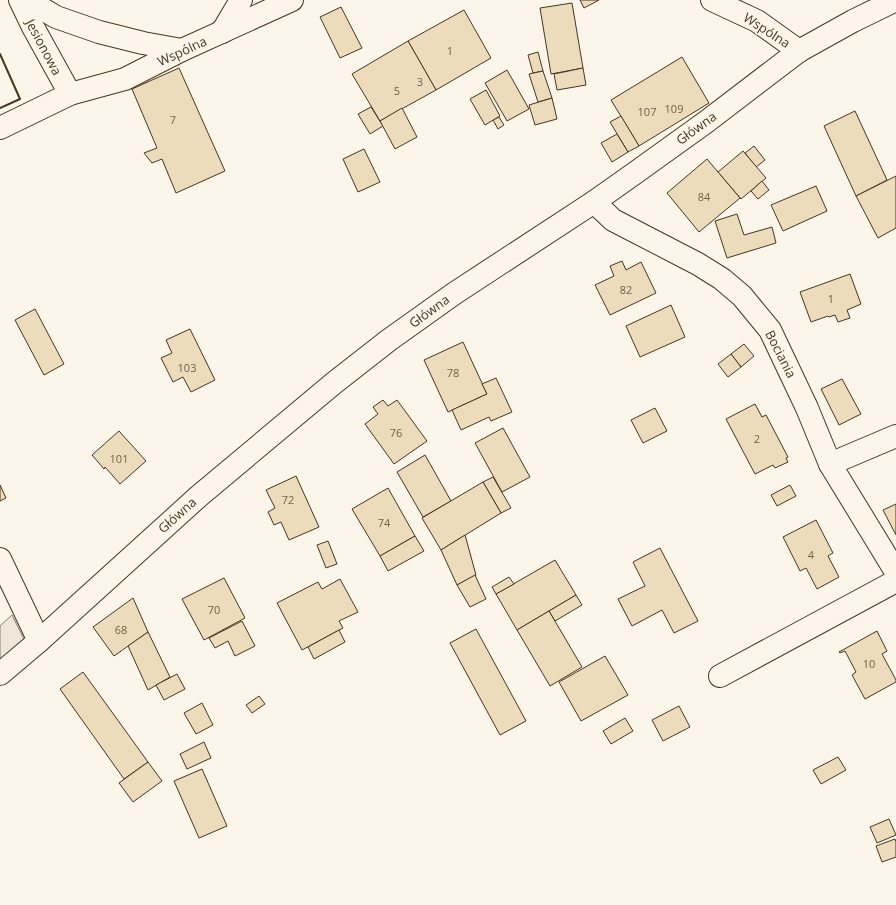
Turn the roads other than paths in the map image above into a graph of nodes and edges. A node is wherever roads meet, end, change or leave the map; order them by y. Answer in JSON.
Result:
{"nodes":[{"id":1,"x":20,"y":0,"type":"edge"},
{"id":2,"x":28,"y":0,"type":"edge"},
{"id":3,"x":240,"y":0,"type":"edge"},
{"id":4,"x":292,"y":0,"type":"edge"},
{"id":5,"x":712,"y":0,"type":"edge"},
{"id":6,"x":896,"y":0,"type":"edge"},
{"id":7,"x":222,"y":32,"type":"junction"},
{"id":8,"x":182,"y":50,"type":"junction"},
{"id":9,"x":799,"y":51,"type":"junction"},
{"id":10,"x":70,"y":94,"type":"junction"},
{"id":11,"x":0,"y":128,"type":"edge"},
{"id":12,"x":594,"y":202,"type":"junction"},
{"id":13,"x":896,"y":436,"type":"edge"},
{"id":14,"x":830,"y":464,"type":"junction"},
{"id":15,"x":0,"y":559,"type":"edge"},
{"id":16,"x":896,"y":572,"type":"edge"},
{"id":17,"x":896,"y":581,"type":"edge"},
{"id":18,"x":38,"y":641,"type":"junction"},
{"id":19,"x":0,"y":674,"type":"edge"},
{"id":20,"x":720,"y":676,"type":"dead end"}],
"edges":[{"from":1,"to":10,"type":"street","name":"Jesionowa"},
{"from":2,"to":8,"type":"street"},
{"from":3,"to":7,"type":"street"},
{"from":4,"to":7,"type":"street","name":"Wspólna"},
{"from":5,"to":9,"type":"street","name":"Wspólna"},
{"from":6,"to":9,"type":"street","name":"Główna"},
{"from":7,"to":8,"type":"street","name":"Wspólna"},
{"from":8,"to":10,"type":"street","name":"Wspólna"},
{"from":9,"to":12,"type":"street","name":"Główna"},
{"from":10,"to":11,"type":"street","name":"Wspólna"},
{"from":12,"to":14,"type":"street","name":"Bociania"},
{"from":12,"to":18,"type":"street","name":"Główna"},
{"from":13,"to":14,"type":"street"},
{"from":14,"to":16,"type":"street","name":"Bociania"},
{"from":15,"to":18,"type":"street"},
{"from":17,"to":20,"type":"street"},
{"from":18,"to":19,"type":"street","name":"Główna"}]}
